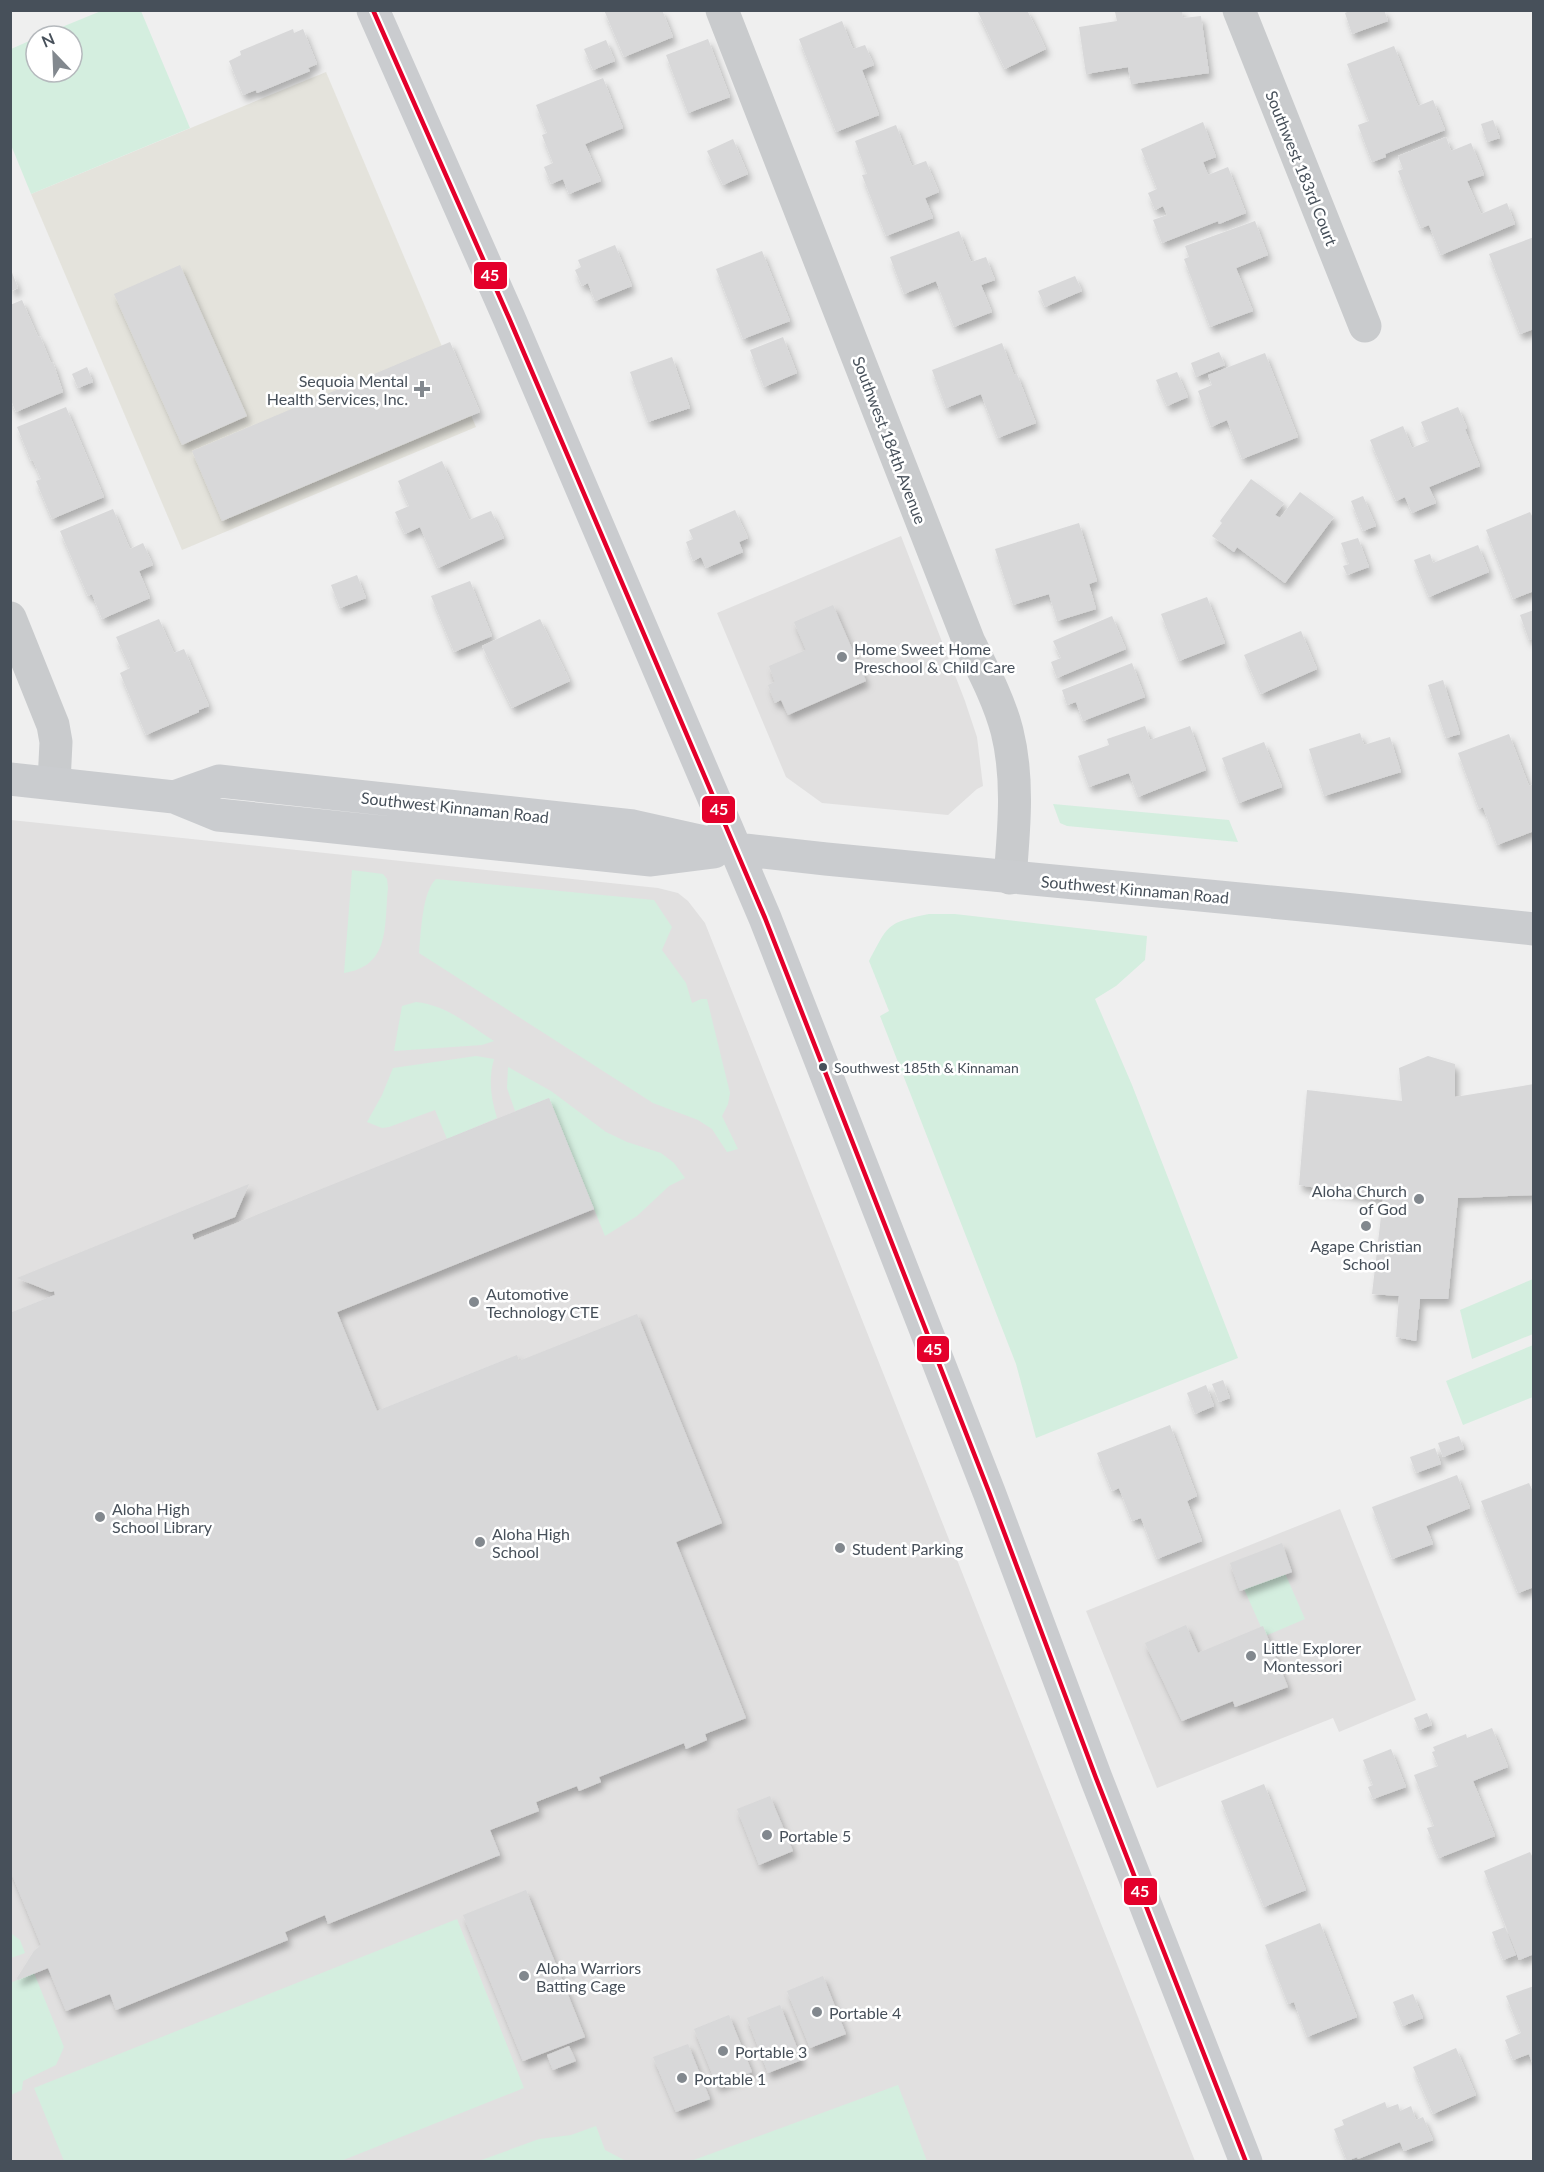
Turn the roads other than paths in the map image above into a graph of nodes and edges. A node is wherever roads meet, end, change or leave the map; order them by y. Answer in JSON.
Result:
{"nodes":[{"id":1,"x":373,"y":10,"type":"edge"},
{"id":2,"x":722,"y":10,"type":"edge"},
{"id":3,"x":1239,"y":10,"type":"edge"},
{"id":4,"x":1365,"y":326,"type":"dead end"},
{"id":5,"x":10,"y":618,"type":"edge"},
{"id":6,"x":10,"y":779,"type":"edge"},
{"id":7,"x":54,"y":783,"type":"junction"},
{"id":8,"x":736,"y":849,"type":"junction"},
{"id":9,"x":1010,"y":878,"type":"junction"},
{"id":10,"x":1533,"y":929,"type":"edge"},
{"id":11,"x":1246,"y":2162,"type":"edge"}],
"edges":[{"from":1,"to":8,"type":"main road"},
{"from":2,"to":9,"type":"street","name":"Southwest 184th Avenue"},
{"from":3,"to":4,"type":"street","name":"Southwest 183rd Court"},
{"from":5,"to":7,"type":"street"},
{"from":6,"to":7,"type":"main road","name":"Southwest Kinnaman Road"},
{"from":7,"to":8,"type":"main road","name":"Southwest Kinnaman Road"},
{"from":8,"to":9,"type":"main road","name":"Southwest Kinnaman Road"},
{"from":8,"to":11,"type":"main road"},
{"from":9,"to":10,"type":"main road","name":"Southwest Kinnaman Road"}]}
